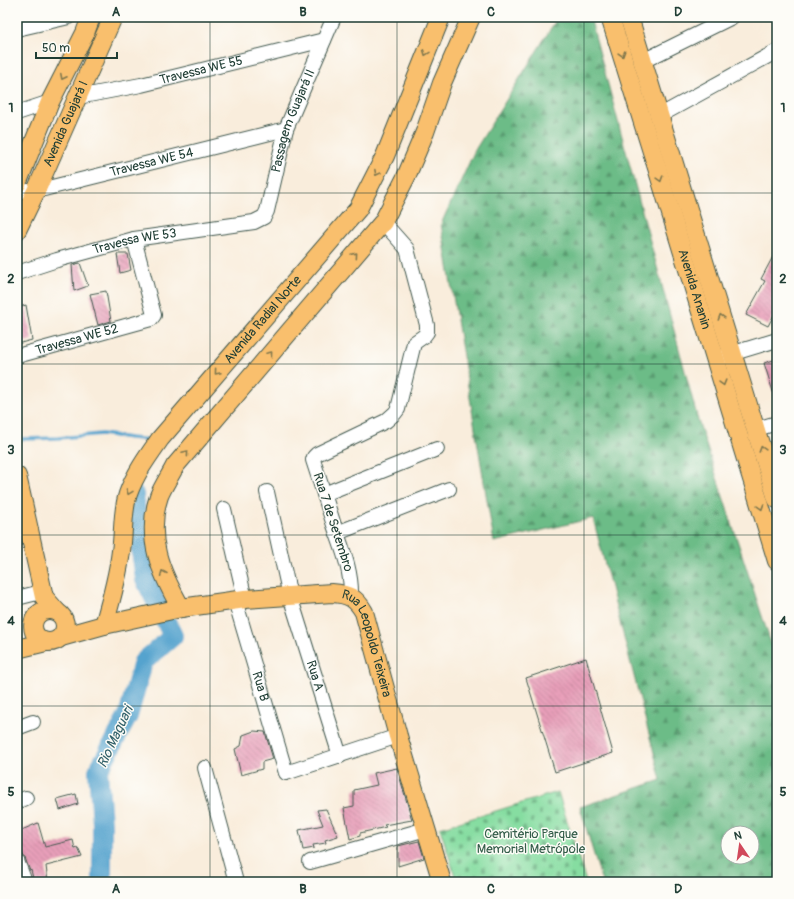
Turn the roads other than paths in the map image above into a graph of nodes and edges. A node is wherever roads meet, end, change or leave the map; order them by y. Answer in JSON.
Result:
{"nodes":[{"id":1,"x":69,"y":17,"type":"edge"},
{"id":2,"x":91,"y":17,"type":"edge"},
{"id":3,"x":113,"y":17,"type":"edge"},
{"id":4,"x":334,"y":17,"type":"edge"},
{"id":5,"x":441,"y":17,"type":"edge"},
{"id":6,"x":471,"y":17,"type":"edge"},
{"id":7,"x":610,"y":17,"type":"edge"},
{"id":8,"x":629,"y":17,"type":"edge"},
{"id":9,"x":732,"y":17,"type":"edge"},
{"id":10,"x":17,"y":29,"type":"edge"},
{"id":11,"x":324,"y":40,"type":"junction"},
{"id":12,"x":777,"y":51,"type":"edge"},
{"id":13,"x":643,"y":61,"type":"junction"},
{"id":14,"x":78,"y":97,"type":"junction"},
{"id":15,"x":50,"y":102,"type":"junction"},
{"id":16,"x":17,"y":113,"type":"edge"},
{"id":17,"x":660,"y":116,"type":"junction"},
{"id":18,"x":286,"y":129,"type":"junction"},
{"id":19,"x":17,"y":184,"type":"edge"},
{"id":20,"x":17,"y":191,"type":"edge"},
{"id":21,"x":36,"y":191,"type":"junction"},
{"id":22,"x":254,"y":222,"type":"joint"},
{"id":23,"x":383,"y":222,"type":"junction"},
{"id":24,"x":17,"y":230,"type":"edge"},
{"id":25,"x":134,"y":239,"type":"junction"},
{"id":26,"x":17,"y":273,"type":"edge"},
{"id":27,"x":777,"y":340,"type":"edge"},
{"id":28,"x":17,"y":356,"type":"edge"},
{"id":29,"x":724,"y":356,"type":"junction"},
{"id":30,"x":777,"y":423,"type":"edge"},
{"id":31,"x":756,"y":429,"type":"junction"},
{"id":32,"x":437,"y":448,"type":"dead end"},
{"id":33,"x":17,"y":476,"type":"edge"},
{"id":34,"x":449,"y":489,"type":"dead end"},
{"id":35,"x":267,"y":492,"type":"dead end"},
{"id":36,"x":324,"y":494,"type":"junction"},
{"id":37,"x":777,"y":499,"type":"edge"},
{"id":38,"x":224,"y":509,"type":"dead end"},
{"id":39,"x":23,"y":525,"type":"edge"},
{"id":40,"x":337,"y":533,"type":"junction"},
{"id":41,"x":777,"y":561,"type":"edge"},
{"id":42,"x":38,"y":587,"type":"junction"},
{"id":43,"x":290,"y":596,"type":"junction"},
{"id":44,"x":351,"y":597,"type":"junction"},
{"id":45,"x":17,"y":598,"type":"edge"},
{"id":46,"x":240,"y":600,"type":"junction"},
{"id":47,"x":177,"y":609,"type":"junction"},
{"id":48,"x":59,"y":614,"type":"junction"},
{"id":49,"x":38,"y":615,"type":"junction"},
{"id":50,"x":104,"y":625,"type":"junction"},
{"id":51,"x":54,"y":640,"type":"junction"},
{"id":52,"x":17,"y":650,"type":"edge"},
{"id":53,"x":33,"y":722,"type":"dead end"},
{"id":54,"x":17,"y":728,"type":"edge"},
{"id":55,"x":398,"y":736,"type":"junction"},
{"id":56,"x":340,"y":756,"type":"junction"},
{"id":57,"x":205,"y":768,"type":"dead end"},
{"id":58,"x":426,"y":829,"type":"junction"},
{"id":59,"x":17,"y":861,"type":"edge"},
{"id":60,"x":310,"y":862,"type":"dead end"},
{"id":61,"x":25,"y":882,"type":"edge"},
{"id":62,"x":236,"y":882,"type":"edge"},
{"id":63,"x":442,"y":882,"type":"edge"}],
"edges":[{"from":1,"to":10,"type":"street"},
{"from":2,"to":15,"type":"main road","name":"Avenida Guajará I","one_way":true},
{"from":3,"to":14,"type":"main road","name":"Avenida Guajará I"},
{"from":4,"to":11,"type":"street","name":"Passagem Guajará II"},
{"from":5,"to":50,"type":"main road","name":"Avenida Radial Norte","one_way":true},
{"from":6,"to":23,"type":"main road"},
{"from":7,"to":29,"type":"main road","name":"Avenida Ananin","one_way":true},
{"from":8,"to":13,"type":"main road","name":"Avenida Ananin"},
{"from":9,"to":13,"type":"street"},
{"from":11,"to":14,"type":"street","name":"Travessa WE 55"},
{"from":11,"to":18,"type":"street","name":"Passagem Guajará II"},
{"from":12,"to":17,"type":"street"},
{"from":13,"to":17,"type":"main road","name":"Avenida Ananin"},
{"from":14,"to":21,"type":"main road","name":"Avenida Guajará I"},
{"from":15,"to":16,"type":"street"},
{"from":15,"to":19,"type":"main road","name":"Avenida Guajará I"},
{"from":29,"to":17,"type":"main road","name":"Avenida Ananin","one_way":true},
{"from":18,"to":21,"type":"street","name":"Travessa WE 54"},
{"from":18,"to":22,"type":"street","name":"Passagem Guajará II"},
{"from":20,"to":21,"type":"street","name":"Travessa WE 54"},
{"from":21,"to":24,"type":"main road","name":"Avenida Guajará I"},
{"from":22,"to":25,"type":"street","name":"Travessa WE 53"},
{"from":23,"to":36,"type":"street","name":"Rua 7 de Setembro"},
{"from":47,"to":23,"type":"main road","one_way":true},
{"from":25,"to":26,"type":"street","name":"Travessa WE 53"},
{"from":25,"to":28,"type":"street","name":"Travessa WE 52"},
{"from":27,"to":29,"type":"street"},
{"from":29,"to":31,"type":"main road","name":"Avenida Ananin"},
{"from":29,"to":41,"type":"main road","name":"Avenida Ananin","one_way":true},
{"from":30,"to":31,"type":"street"},
{"from":37,"to":31,"type":"main road","name":"Avenida Ananin","one_way":true},
{"from":32,"to":36,"type":"street"},
{"from":33,"to":39,"type":"main road"},
{"from":34,"to":40,"type":"street"},
{"from":35,"to":43,"type":"street","name":"Rua A"},
{"from":36,"to":40,"type":"street","name":"Rua 7 de Setembro"},
{"from":38,"to":46,"type":"street","name":"Rua B"},
{"from":39,"to":42,"type":"main road"},
{"from":40,"to":44,"type":"street","name":"Rua 7 de Setembro"},
{"from":42,"to":45,"type":"street"},
{"from":42,"to":48,"type":"main road"},
{"from":42,"to":49,"type":"main road"},
{"from":43,"to":44,"type":"main road","name":"Rua Leopoldo Teixeira"},
{"from":43,"to":46,"type":"main road","name":"Rua Leopoldo Teixeira"},
{"from":43,"to":56,"type":"street","name":"Rua A"},
{"from":44,"to":55,"type":"main road","name":"Rua Leopoldo Teixeira"},
{"from":46,"to":47,"type":"main road","name":"Rua Leopoldo Teixeira"},
{"from":46,"to":56,"type":"street","name":"Rua B"},
{"from":47,"to":50,"type":"main road","name":"Rua Leopoldo Teixeira"},
{"from":48,"to":49,"type":"main road"},
{"from":48,"to":50,"type":"main road","name":"Rua Leopoldo Teixeira"},
{"from":48,"to":51,"type":"main road"},
{"from":49,"to":51,"type":"main road"},
{"from":50,"to":51,"type":"main road","name":"Rua Leopoldo Teixeira"},
{"from":51,"to":52,"type":"main road","name":"Rua Leopoldo Teixeira"},
{"from":53,"to":54,"type":"street"},
{"from":55,"to":56,"type":"street"},
{"from":55,"to":58,"type":"main road","name":"Rua Leopoldo Teixeira"},
{"from":57,"to":62,"type":"street"},
{"from":58,"to":60,"type":"street"},
{"from":58,"to":63,"type":"main road","name":"Rua Leopoldo Teixeira"},
{"from":59,"to":61,"type":"street"}]}
